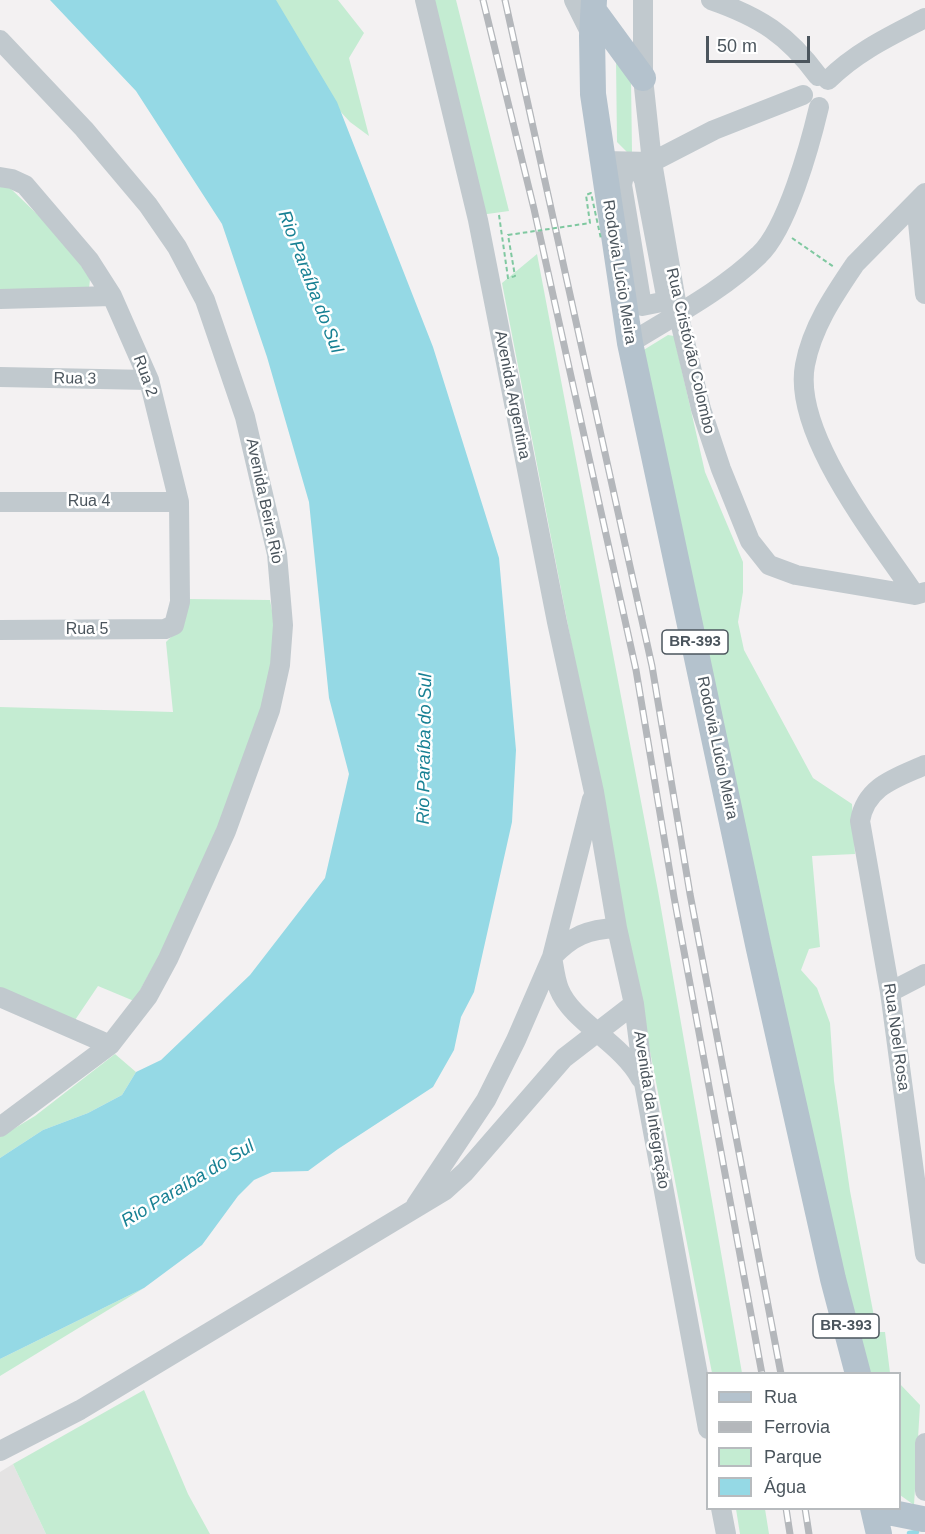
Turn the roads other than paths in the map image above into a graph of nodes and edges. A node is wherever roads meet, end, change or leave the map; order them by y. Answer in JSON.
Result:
{"nodes":[{"id":1,"x":425,"y":0,"type":"edge"},
{"id":2,"x":643,"y":0,"type":"edge"},
{"id":3,"x":711,"y":0,"type":"edge"},
{"id":4,"x":588,"y":12,"type":"edge"},
{"id":5,"x":925,"y":18,"type":"edge"},
{"id":6,"x":0,"y":39,"type":"edge"},
{"id":7,"x":643,"y":78,"type":"junction"},
{"id":8,"x":823,"y":78,"type":"junction"},
{"id":9,"x":803,"y":94,"type":"junction"},
{"id":10,"x":819,"y":107,"type":"junction"},
{"id":11,"x":603,"y":161,"type":"junction"},
{"id":12,"x":652,"y":162,"type":"junction"},
{"id":13,"x":0,"y":177,"type":"edge"},
{"id":14,"x":920,"y":197,"type":"edge"},
{"id":15,"x":925,"y":294,"type":"edge"},
{"id":16,"x":112,"y":296,"type":"junction"},
{"id":17,"x":0,"y":300,"type":"edge"},
{"id":18,"x":642,"y":306,"type":"joint"},
{"id":19,"x":678,"y":313,"type":"junction"},
{"id":20,"x":630,"y":343,"type":"junction"},
{"id":21,"x":0,"y":377,"type":"edge"},
{"id":22,"x":149,"y":380,"type":"junction"},
{"id":23,"x":0,"y":502,"type":"edge"},
{"id":24,"x":178,"y":502,"type":"junction"},
{"id":25,"x":920,"y":594,"type":"edge"},
{"id":26,"x":174,"y":625,"type":"joint"},
{"id":27,"x":0,"y":630,"type":"edge"},
{"id":28,"x":925,"y":765,"type":"edge"},
{"id":29,"x":594,"y":792,"type":"junction"},
{"id":30,"x":617,"y":928,"type":"junction"},
{"id":31,"x":552,"y":957,"type":"junction"},
{"id":32,"x":925,"y":974,"type":"edge"},
{"id":33,"x":890,"y":992,"type":"junction"},
{"id":34,"x":0,"y":997,"type":"edge"},
{"id":35,"x":634,"y":1004,"type":"junction"},
{"id":36,"x":598,"y":1031,"type":"junction"},
{"id":37,"x":110,"y":1045,"type":"junction"},
{"id":38,"x":644,"y":1083,"type":"junction"},
{"id":39,"x":0,"y":1127,"type":"edge"},
{"id":40,"x":919,"y":1152,"type":"edge"},
{"id":41,"x":414,"y":1208,"type":"junction"},
{"id":42,"x":925,"y":1254,"type":"edge"},
{"id":43,"x":833,"y":1279,"type":"junction"},
{"id":44,"x":846,"y":1372,"type":"edge"},
{"id":45,"x":857,"y":1372,"type":"edge"},
{"id":46,"x":706,"y":1418,"type":"edge"},
{"id":47,"x":0,"y":1451,"type":"edge"},
{"id":48,"x":925,"y":1454,"type":"edge"},
{"id":49,"x":925,"y":1491,"type":"edge"},
{"id":50,"x":722,"y":1510,"type":"edge"},
{"id":51,"x":887,"y":1520,"type":"edge"},
{"id":52,"x":924,"y":1520,"type":"edge"},
{"id":53,"x":726,"y":1534,"type":"edge"}],
"edges":[{"from":1,"to":29,"type":"street","name":"Avenida Argentina"},
{"from":2,"to":7,"type":"street","name":"Rua Cristóvão Colombo"},
{"from":3,"to":8,"type":"street"},
{"from":4,"to":7,"type":"main road"},
{"from":4,"to":11,"type":"main road","name":"Rodovia Lúcio Meira","number":"BR-393"},
{"from":5,"to":8,"type":"street"},
{"from":6,"to":37,"type":"street","name":"Avenida Beira Rio"},
{"from":7,"to":12,"type":"street","name":"Rua Cristóvão Colombo"},
{"from":8,"to":9,"type":"street"},
{"from":8,"to":10,"type":"street"},
{"from":9,"to":10,"type":"street"},
{"from":9,"to":12,"type":"street"},
{"from":10,"to":19,"type":"street"},
{"from":11,"to":12,"type":"street"},
{"from":11,"to":20,"type":"main road","name":"Rodovia Lúcio Meira","number":"BR-393"},
{"from":12,"to":19,"type":"street","name":"Rua Cristóvão Colombo"},
{"from":13,"to":16,"type":"street","name":"Rua 2"},
{"from":14,"to":15,"type":"street"},
{"from":14,"to":25,"type":"street"},
{"from":16,"to":17,"type":"street"},
{"from":16,"to":22,"type":"street","name":"Rua 2"},
{"from":18,"to":18,"type":"street"},
{"from":19,"to":20,"type":"street"},
{"from":19,"to":25,"type":"street","name":"Rua Cristóvão Colombo"},
{"from":20,"to":43,"type":"main road","name":"Rodovia Lúcio Meira","number":"BR-393"},
{"from":21,"to":22,"type":"street","name":"Rua 3"},
{"from":22,"to":24,"type":"street","name":"Rua 2"},
{"from":23,"to":24,"type":"street","name":"Rua 4"},
{"from":24,"to":26,"type":"street","name":"Rua 2"},
{"from":26,"to":27,"type":"street","name":"Rua 5"},
{"from":28,"to":33,"type":"street","name":"Rua Noel Rosa"},
{"from":29,"to":30,"type":"street","name":"Avenida da Integração"},
{"from":29,"to":31,"type":"street"},
{"from":30,"to":31,"type":"street"},
{"from":30,"to":35,"type":"street","name":"Avenida da Integração"},
{"from":31,"to":36,"type":"street"},
{"from":31,"to":41,"type":"street"},
{"from":32,"to":33,"type":"street"},
{"from":33,"to":40,"type":"street","name":"Rua Noel Rosa"},
{"from":34,"to":37,"type":"street"},
{"from":35,"to":36,"type":"street"},
{"from":35,"to":38,"type":"street","name":"Avenida da Integração"},
{"from":36,"to":38,"type":"street"},
{"from":36,"to":41,"type":"street"},
{"from":37,"to":39,"type":"street","name":"Avenida Beira Rio"},
{"from":38,"to":46,"type":"street","name":"Avenida da Integração"},
{"from":40,"to":42,"type":"street","name":"Rua Noel Rosa"},
{"from":41,"to":47,"type":"street"},
{"from":43,"to":44,"type":"main road","name":"Rodovia Lúcio Meira","number":"BR-393"},
{"from":43,"to":45,"type":"main road","name":"Rodovia Lúcio Meira","number":"BR-393"},
{"from":48,"to":49,"type":"street"},
{"from":50,"to":53,"type":"street"},
{"from":51,"to":52,"type":"main road"}]}
